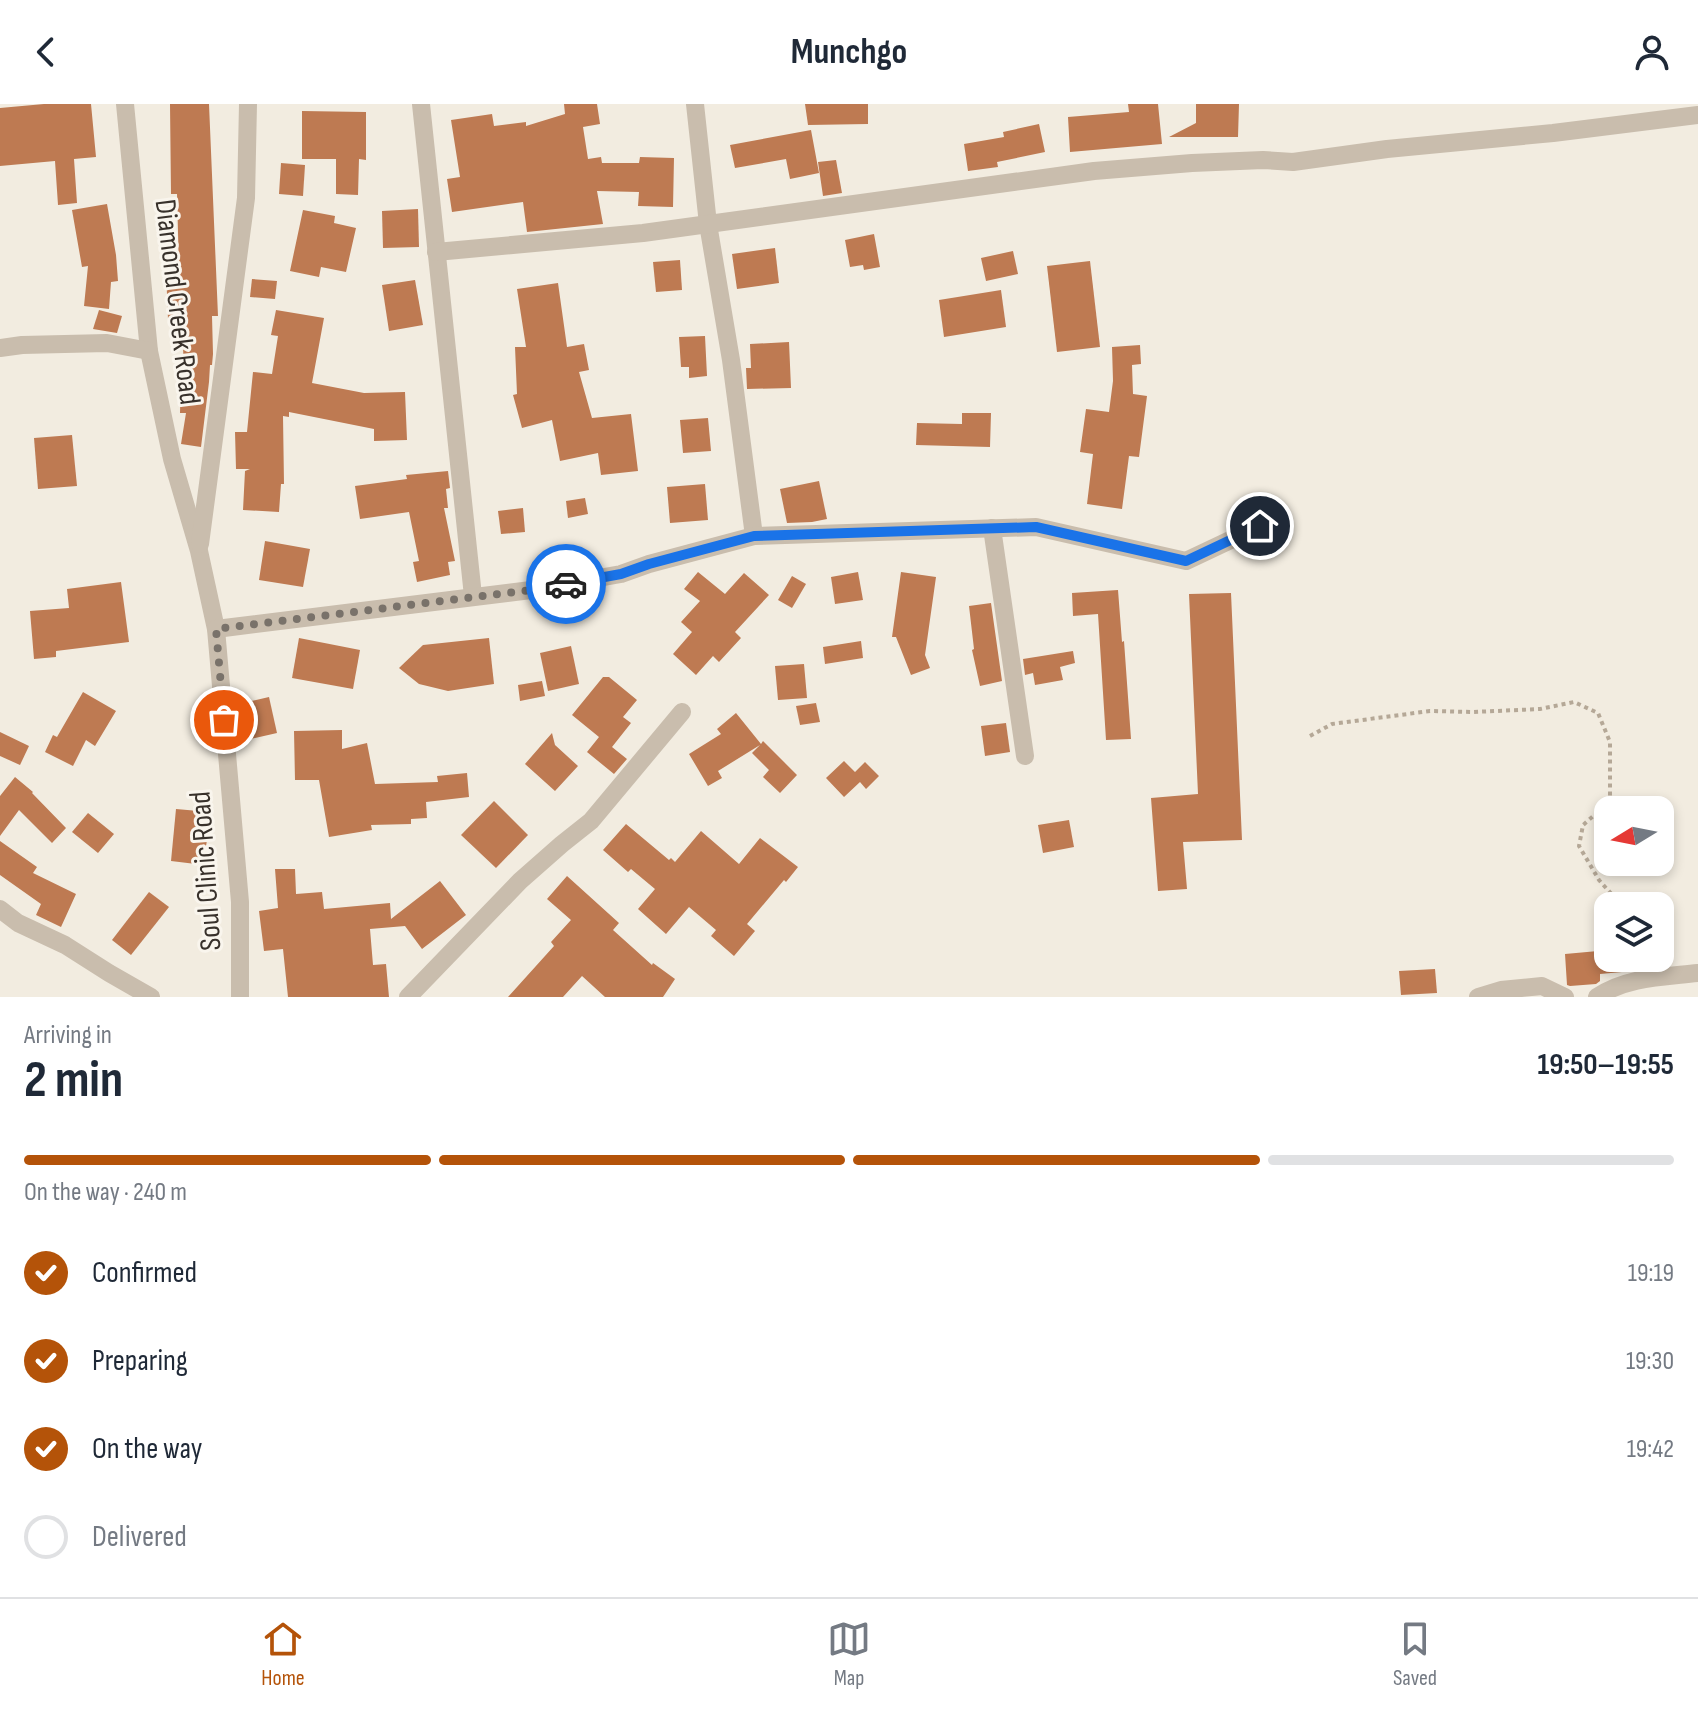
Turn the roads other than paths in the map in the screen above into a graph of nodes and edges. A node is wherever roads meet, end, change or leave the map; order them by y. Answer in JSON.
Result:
{"nodes":[{"id":1,"x":125,"y":104,"type":"edge"},
{"id":2,"x":248,"y":104,"type":"edge"},
{"id":3,"x":421,"y":104,"type":"edge"},
{"id":4,"x":695,"y":104,"type":"edge"},
{"id":5,"x":1698,"y":115,"type":"edge"},
{"id":6,"x":708,"y":224,"type":"junction"},
{"id":7,"x":436,"y":252,"type":"junction"},
{"id":8,"x":0,"y":348,"type":"edge"},
{"id":9,"x":149,"y":351,"type":"junction"},
{"id":10,"x":1260,"y":526,"type":"dead end"},
{"id":11,"x":992,"y":528,"type":"junction"},
{"id":12,"x":754,"y":536,"type":"junction"},
{"id":13,"x":199,"y":551,"type":"junction"},
{"id":14,"x":473,"y":596,"type":"junction"},
{"id":15,"x":216,"y":629,"type":"junction"},
{"id":16,"x":682,"y":712,"type":"dead end"},
{"id":17,"x":1025,"y":756,"type":"dead end"},
{"id":18,"x":0,"y":909,"type":"edge"},
{"id":19,"x":1698,"y":973,"type":"edge"},
{"id":20,"x":151,"y":997,"type":"edge"},
{"id":21,"x":240,"y":997,"type":"edge"},
{"id":22,"x":408,"y":997,"type":"edge"},
{"id":23,"x":1478,"y":997,"type":"edge"},
{"id":24,"x":1565,"y":997,"type":"edge"},
{"id":25,"x":1597,"y":997,"type":"edge"}],
"edges":[{"from":1,"to":9,"type":"street","name":"Diamond Creek Road"},
{"from":2,"to":13,"type":"street"},
{"from":3,"to":7,"type":"street"},
{"from":4,"to":6,"type":"street"},
{"from":5,"to":6,"type":"street"},
{"from":6,"to":7,"type":"street"},
{"from":6,"to":12,"type":"street"},
{"from":7,"to":14,"type":"street"},
{"from":8,"to":9,"type":"street"},
{"from":9,"to":13,"type":"street","name":"Diamond Creek Road"},
{"from":10,"to":11,"type":"street"},
{"from":11,"to":12,"type":"street"},
{"from":11,"to":17,"type":"street"},
{"from":12,"to":14,"type":"street"},
{"from":13,"to":15,"type":"street","name":"Soul Clinic Road"},
{"from":14,"to":15,"type":"street"},
{"from":15,"to":21,"type":"street","name":"Soul Clinic Road"},
{"from":16,"to":22,"type":"street"},
{"from":18,"to":20,"type":"street"},
{"from":19,"to":25,"type":"street"},
{"from":23,"to":24,"type":"street"}]}
